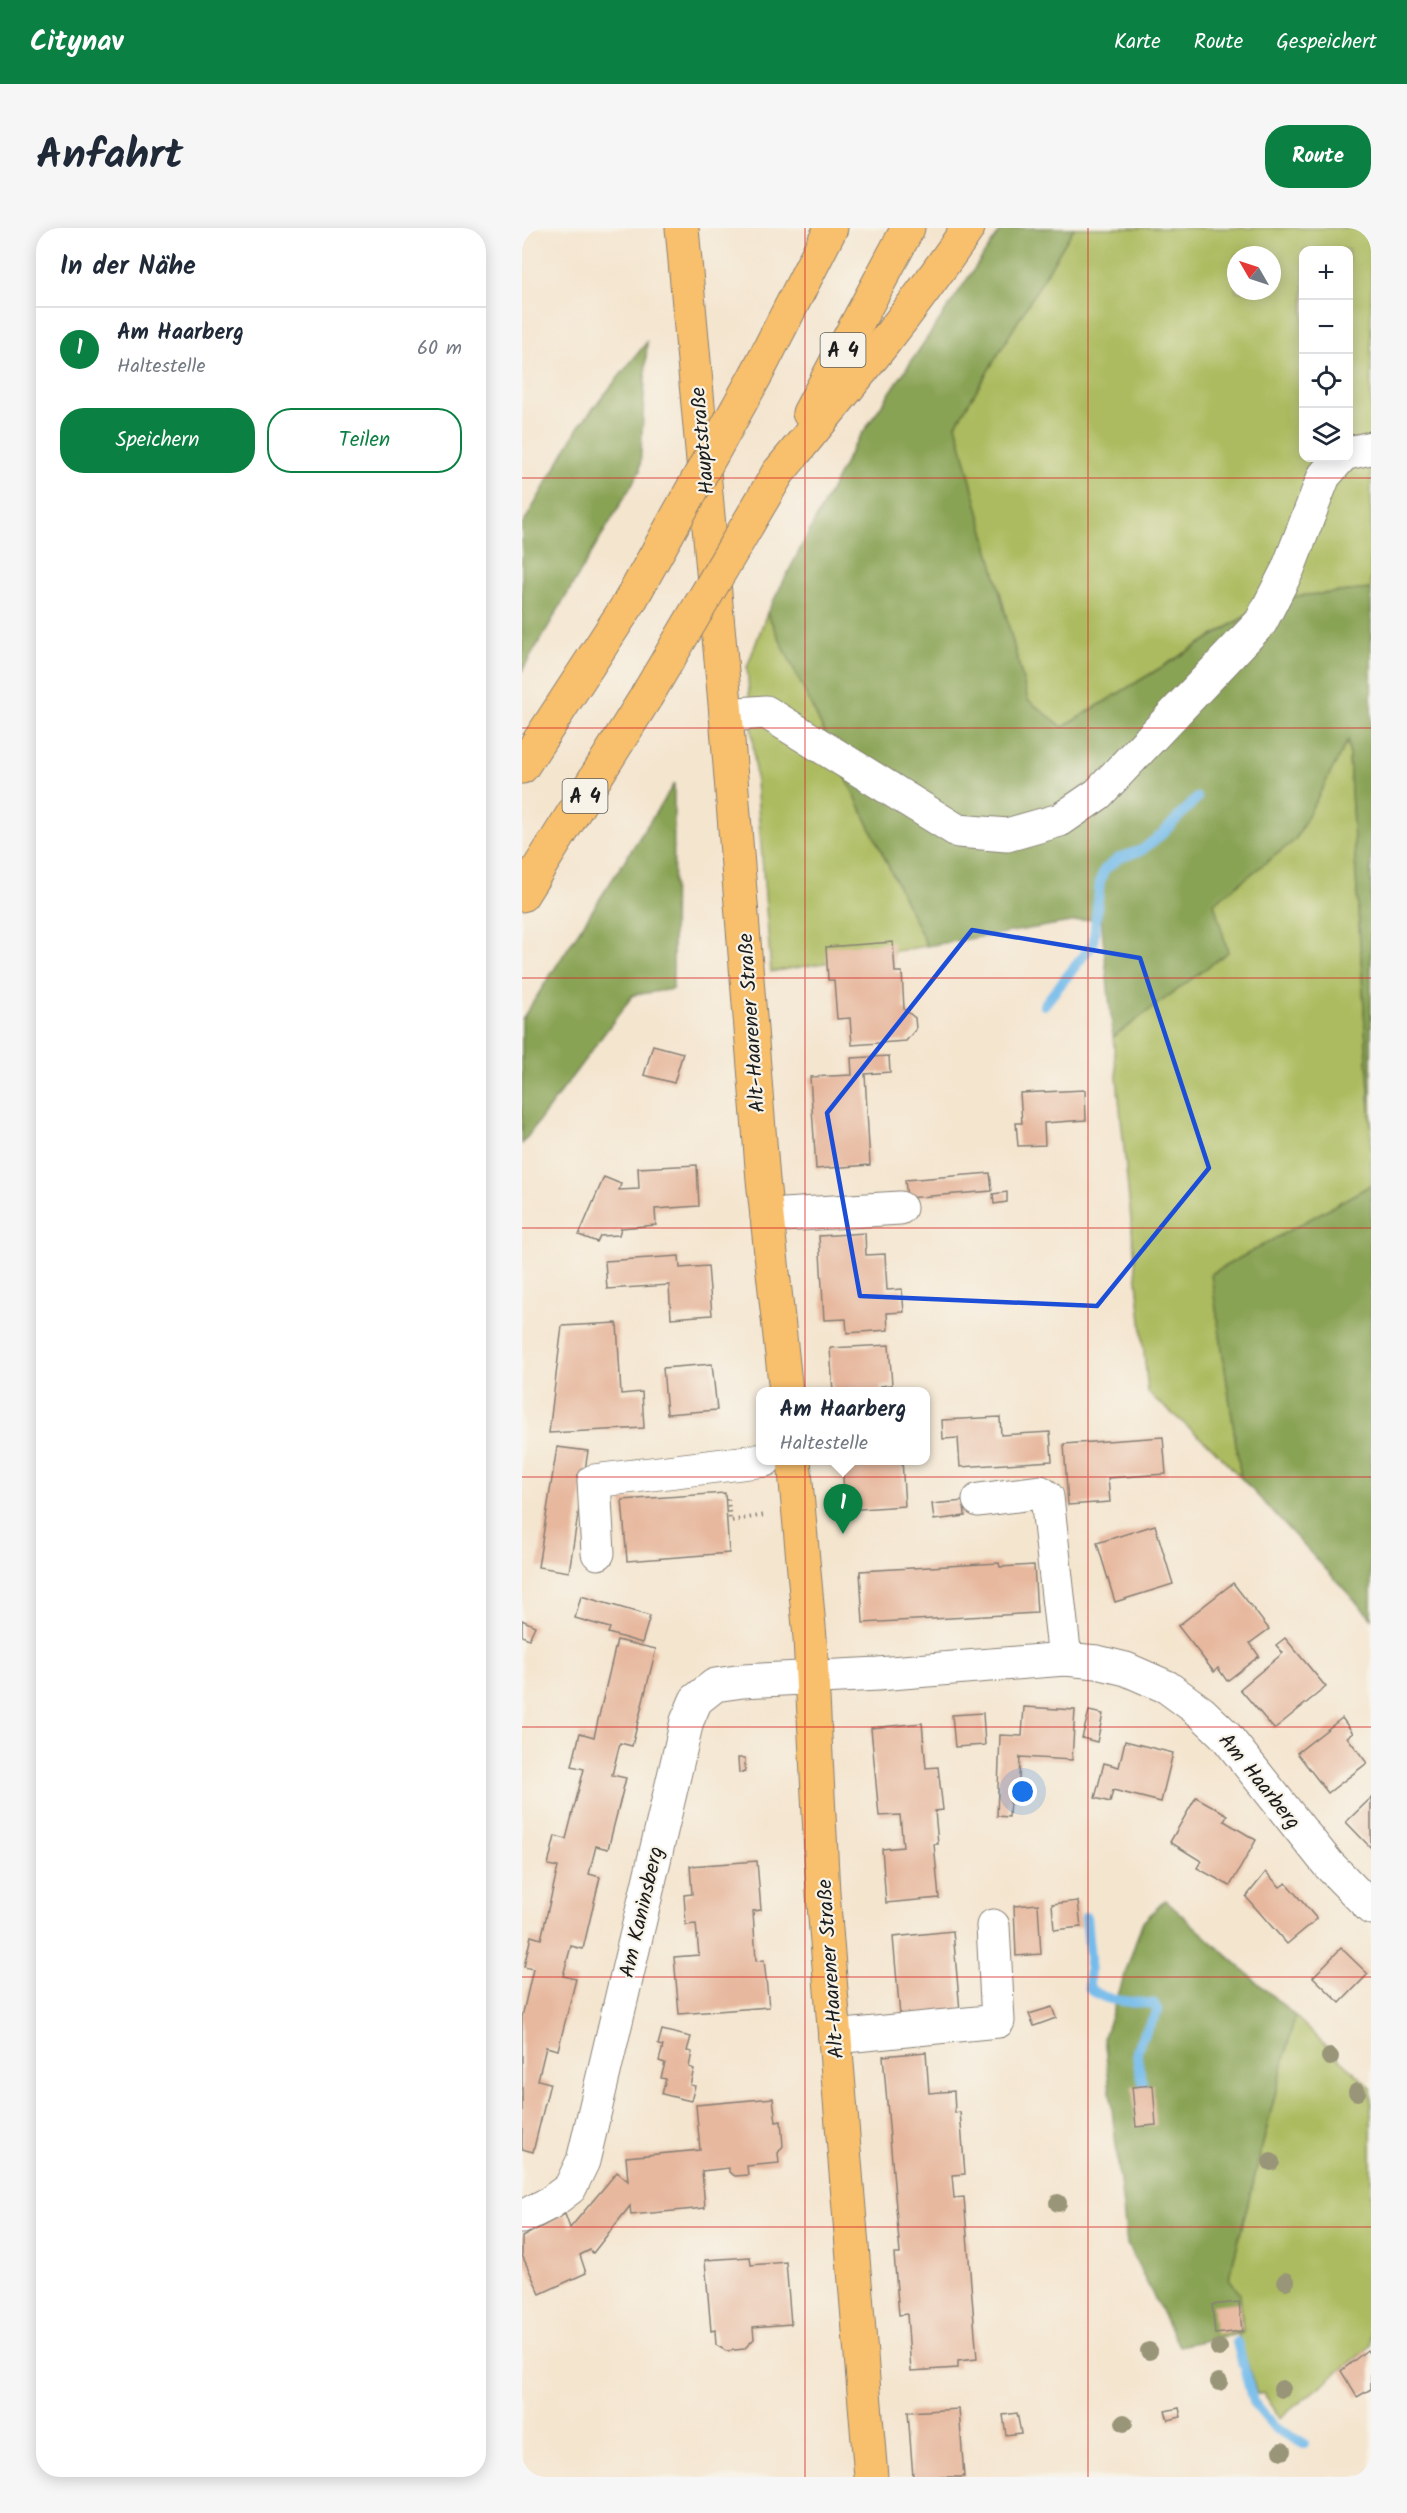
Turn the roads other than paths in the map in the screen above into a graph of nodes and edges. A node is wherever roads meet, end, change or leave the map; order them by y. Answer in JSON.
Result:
{"nodes":[{"id":1,"x":682,"y":228,"type":"edge"},
{"id":2,"x":831,"y":228,"type":"edge"},
{"id":3,"x":908,"y":228,"type":"edge"},
{"id":4,"x":968,"y":228,"type":"edge"},
{"id":5,"x":1371,"y":448,"type":"edge"},
{"id":6,"x":1353,"y":452,"type":"edge"},
{"id":7,"x":1336,"y":462,"type":"edge"},
{"id":8,"x":777,"y":473,"type":"junction"},
{"id":9,"x":720,"y":654,"type":"joint"},
{"id":10,"x":726,"y":715,"type":"junction"},
{"id":11,"x":522,"y":767,"type":"edge"},
{"id":12,"x":522,"y":895,"type":"edge"},
{"id":13,"x":900,"y":1208,"type":"dead end"},
{"id":14,"x":766,"y":1216,"type":"junction"},
{"id":15,"x":785,"y":1387,"type":"edge"},
{"id":16,"x":756,"y":1462,"type":"edge"},
{"id":17,"x":794,"y":1465,"type":"edge"},
{"id":18,"x":979,"y":1500,"type":"dead end"},
{"id":19,"x":598,"y":1553,"type":"dead end"},
{"id":20,"x":1065,"y":1659,"type":"junction"},
{"id":21,"x":813,"y":1678,"type":"junction"},
{"id":22,"x":1371,"y":1908,"type":"edge"},
{"id":23,"x":993,"y":1926,"type":"dead end"},
{"id":24,"x":835,"y":2037,"type":"junction"},
{"id":25,"x":522,"y":2217,"type":"edge"},
{"id":26,"x":871,"y":2477,"type":"edge"}],
"edges":[{"from":1,"to":9,"type":"main road","name":"Hauptstraße"},
{"from":2,"to":11,"type":"main road","bridge":true},
{"from":3,"to":8,"type":"main road","number":"A 4"},
{"from":4,"to":8,"type":"main road"},
{"from":5,"to":6,"type":"street"},
{"from":7,"to":10,"type":"street"},
{"from":8,"to":12,"type":"main road","number":"A 4","bridge":true},
{"from":9,"to":10,"type":"main road","name":"Alt-Haarener Straße"},
{"from":10,"to":14,"type":"main road","name":"Alt-Haarener Straße"},
{"from":13,"to":14,"type":"street"},
{"from":14,"to":15,"type":"main road","name":"Alt-Haarener Straße"},
{"from":16,"to":19,"type":"street"},
{"from":17,"to":21,"type":"main road","name":"Alt-Haarener Straße"},
{"from":18,"to":20,"type":"street"},
{"from":20,"to":21,"type":"street","name":"Am Haarberg"},
{"from":20,"to":22,"type":"street","name":"Am Haarberg"},
{"from":21,"to":24,"type":"main road","name":"Alt-Haarener Straße"},
{"from":21,"to":25,"type":"street","name":"Am Kaninsberg"},
{"from":23,"to":24,"type":"street"},
{"from":24,"to":26,"type":"main road","name":"Alt-Haarener Straße"}]}
